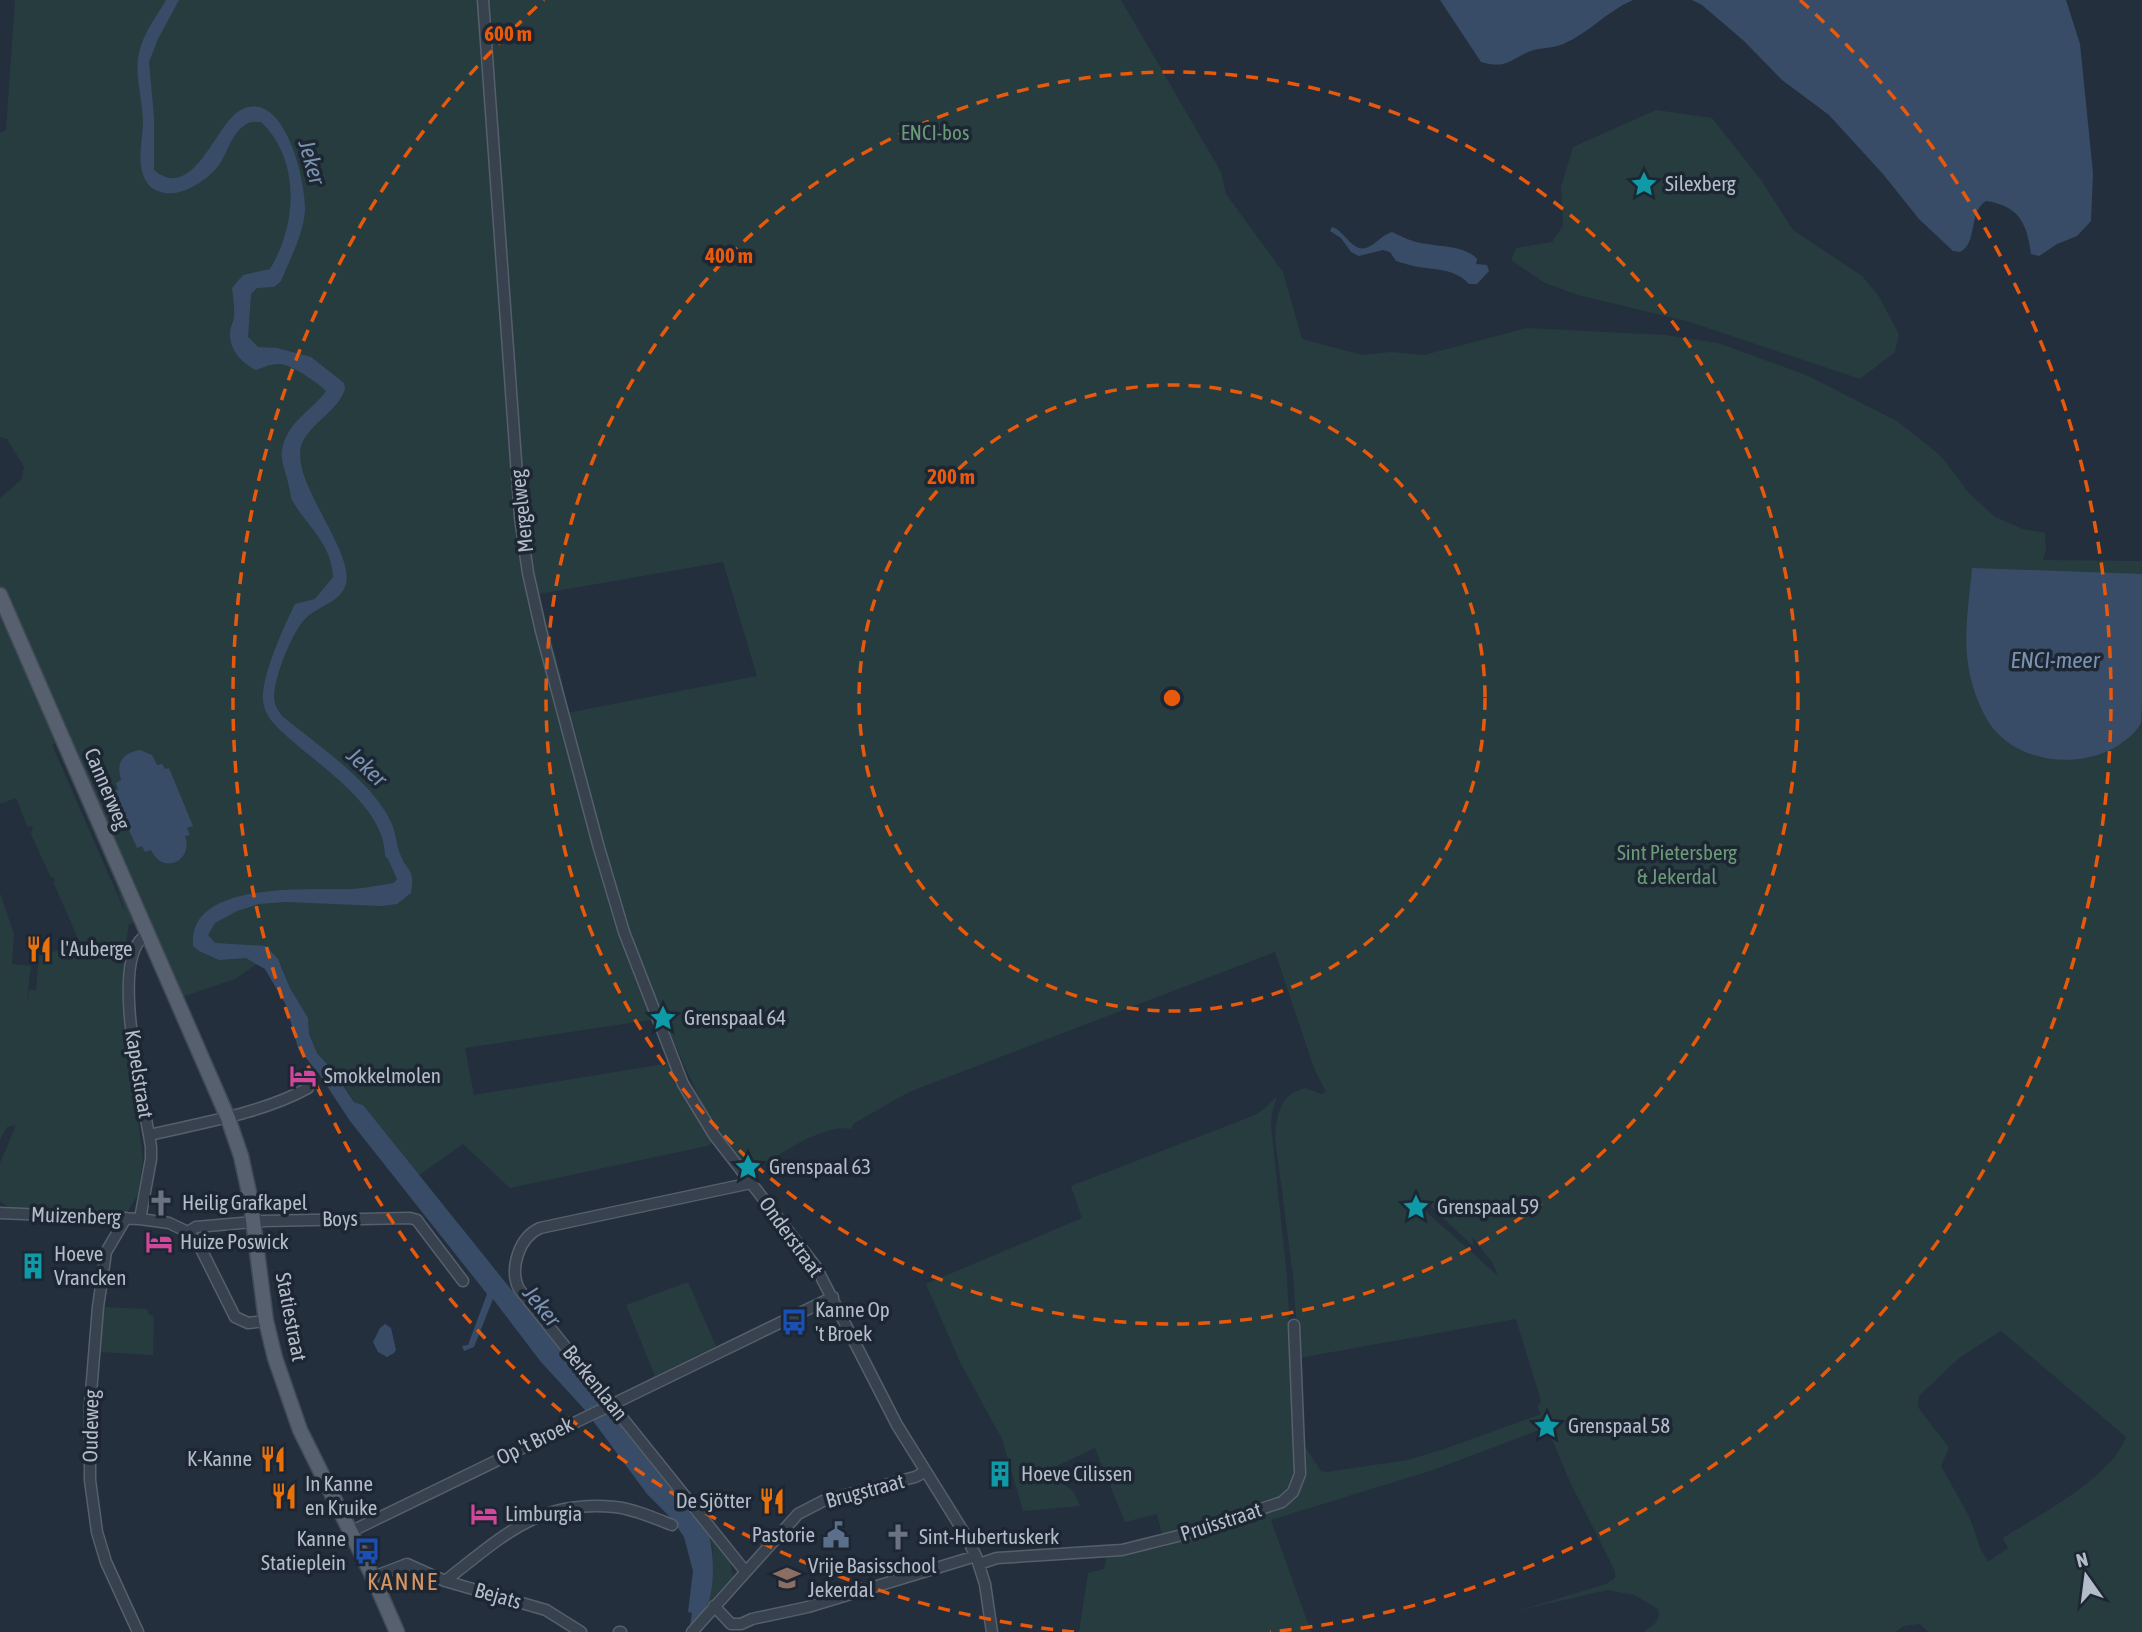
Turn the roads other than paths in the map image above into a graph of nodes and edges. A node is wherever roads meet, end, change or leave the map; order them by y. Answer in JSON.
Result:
{"nodes":[{"id":1,"x":483,"y":0,"type":"edge"},
{"id":2,"x":0,"y":595,"type":"edge"},
{"id":3,"x":147,"y":935,"type":"junction"},
{"id":4,"x":174,"y":997,"type":"joint"},
{"id":5,"x":653,"y":1005,"type":"joint"},
{"id":6,"x":308,"y":1088,"type":"dead end"},
{"id":7,"x":228,"y":1118,"type":"junction"},
{"id":8,"x":149,"y":1135,"type":"junction"},
{"id":9,"x":751,"y":1183,"type":"junction"},
{"id":10,"x":0,"y":1213,"type":"edge"},
{"id":11,"x":126,"y":1218,"type":"junction"},
{"id":12,"x":140,"y":1219,"type":"junction"},
{"id":13,"x":255,"y":1222,"type":"junction"},
{"id":14,"x":188,"y":1232,"type":"junction"},
{"id":15,"x":463,"y":1281,"type":"dead end"},
{"id":16,"x":833,"y":1297,"type":"junction"},
{"id":17,"x":267,"y":1321,"type":"junction"},
{"id":18,"x":1294,"y":1325,"type":"dead end"},
{"id":19,"x":610,"y":1406,"type":"junction"},
{"id":20,"x":925,"y":1472,"type":"junction"},
{"id":21,"x":672,"y":1525,"type":"dead end"},
{"id":22,"x":350,"y":1532,"type":"junction"},
{"id":23,"x":977,"y":1560,"type":"junction"},
{"id":24,"x":745,"y":1571,"type":"junction"},
{"id":25,"x":373,"y":1577,"type":"junction"},
{"id":26,"x":445,"y":1581,"type":"junction"},
{"id":27,"x":715,"y":1606,"type":"junction"},
{"id":28,"x":734,"y":1628,"type":"edge"},
{"id":29,"x":138,"y":1632,"type":"edge"},
{"id":30,"x":397,"y":1632,"type":"edge"},
{"id":31,"x":581,"y":1632,"type":"edge"},
{"id":32,"x":692,"y":1632,"type":"edge"},
{"id":33,"x":992,"y":1632,"type":"edge"}],
"edges":[{"from":1,"to":5,"type":"street","name":"Mergelweg"},
{"from":2,"to":3,"type":"main road","name":"Cannerweg"},
{"from":3,"to":4,"type":"main road","name":"Cannerweg"},
{"from":3,"to":8,"type":"street","name":"Kapelstraat"},
{"from":4,"to":7,"type":"main road","name":"Statiestraat"},
{"from":5,"to":9,"type":"street","name":"Onderstraat"},
{"from":6,"to":7,"type":"street"},
{"from":7,"to":8,"type":"street"},
{"from":7,"to":13,"type":"main road","name":"Statiestraat"},
{"from":8,"to":12,"type":"street","name":"Kapelstraat"},
{"from":9,"to":16,"type":"street","name":"Onderstraat"},
{"from":9,"to":19,"type":"street","name":"Berkenlaan"},
{"from":10,"to":11,"type":"street","name":"Muizenberg"},
{"from":11,"to":12,"type":"street","name":"Muizenberg"},
{"from":11,"to":29,"type":"street","name":"Oudeweg"},
{"from":12,"to":14,"type":"street","name":"Muizenberg"},
{"from":13,"to":14,"type":"street","name":"Boys"},
{"from":13,"to":15,"type":"street","name":"Boys"},
{"from":13,"to":17,"type":"main road","name":"Statiestraat"},
{"from":14,"to":17,"type":"street"},
{"from":16,"to":19,"type":"street","name":"Op 't Broek"},
{"from":16,"to":20,"type":"street","name":"Onderstraat"},
{"from":17,"to":22,"type":"main road","name":"Statiestraat"},
{"from":18,"to":23,"type":"street","name":"Pruisstraat"},
{"from":19,"to":22,"type":"street","name":"Op 't Broek"},
{"from":19,"to":24,"type":"street","name":"Berkenlaan"},
{"from":20,"to":23,"type":"street","name":"Onderstraat"},
{"from":20,"to":24,"type":"street","name":"Brugstraat"},
{"from":21,"to":26,"type":"street"},
{"from":22,"to":25,"type":"main road","name":"Statiestraat"},
{"from":23,"to":28,"type":"street","name":"Pruisstraat"},
{"from":23,"to":33,"type":"street","name":"Onderstraat"},
{"from":24,"to":27,"type":"street","name":"Brugstraat"},
{"from":25,"to":26,"type":"street","name":"Bejats"},
{"from":25,"to":30,"type":"main road","name":"Statiestraat"},
{"from":26,"to":31,"type":"street","name":"Bejats"},
{"from":27,"to":28,"type":"street"},
{"from":27,"to":32,"type":"street","name":"Brugstraat"}]}
